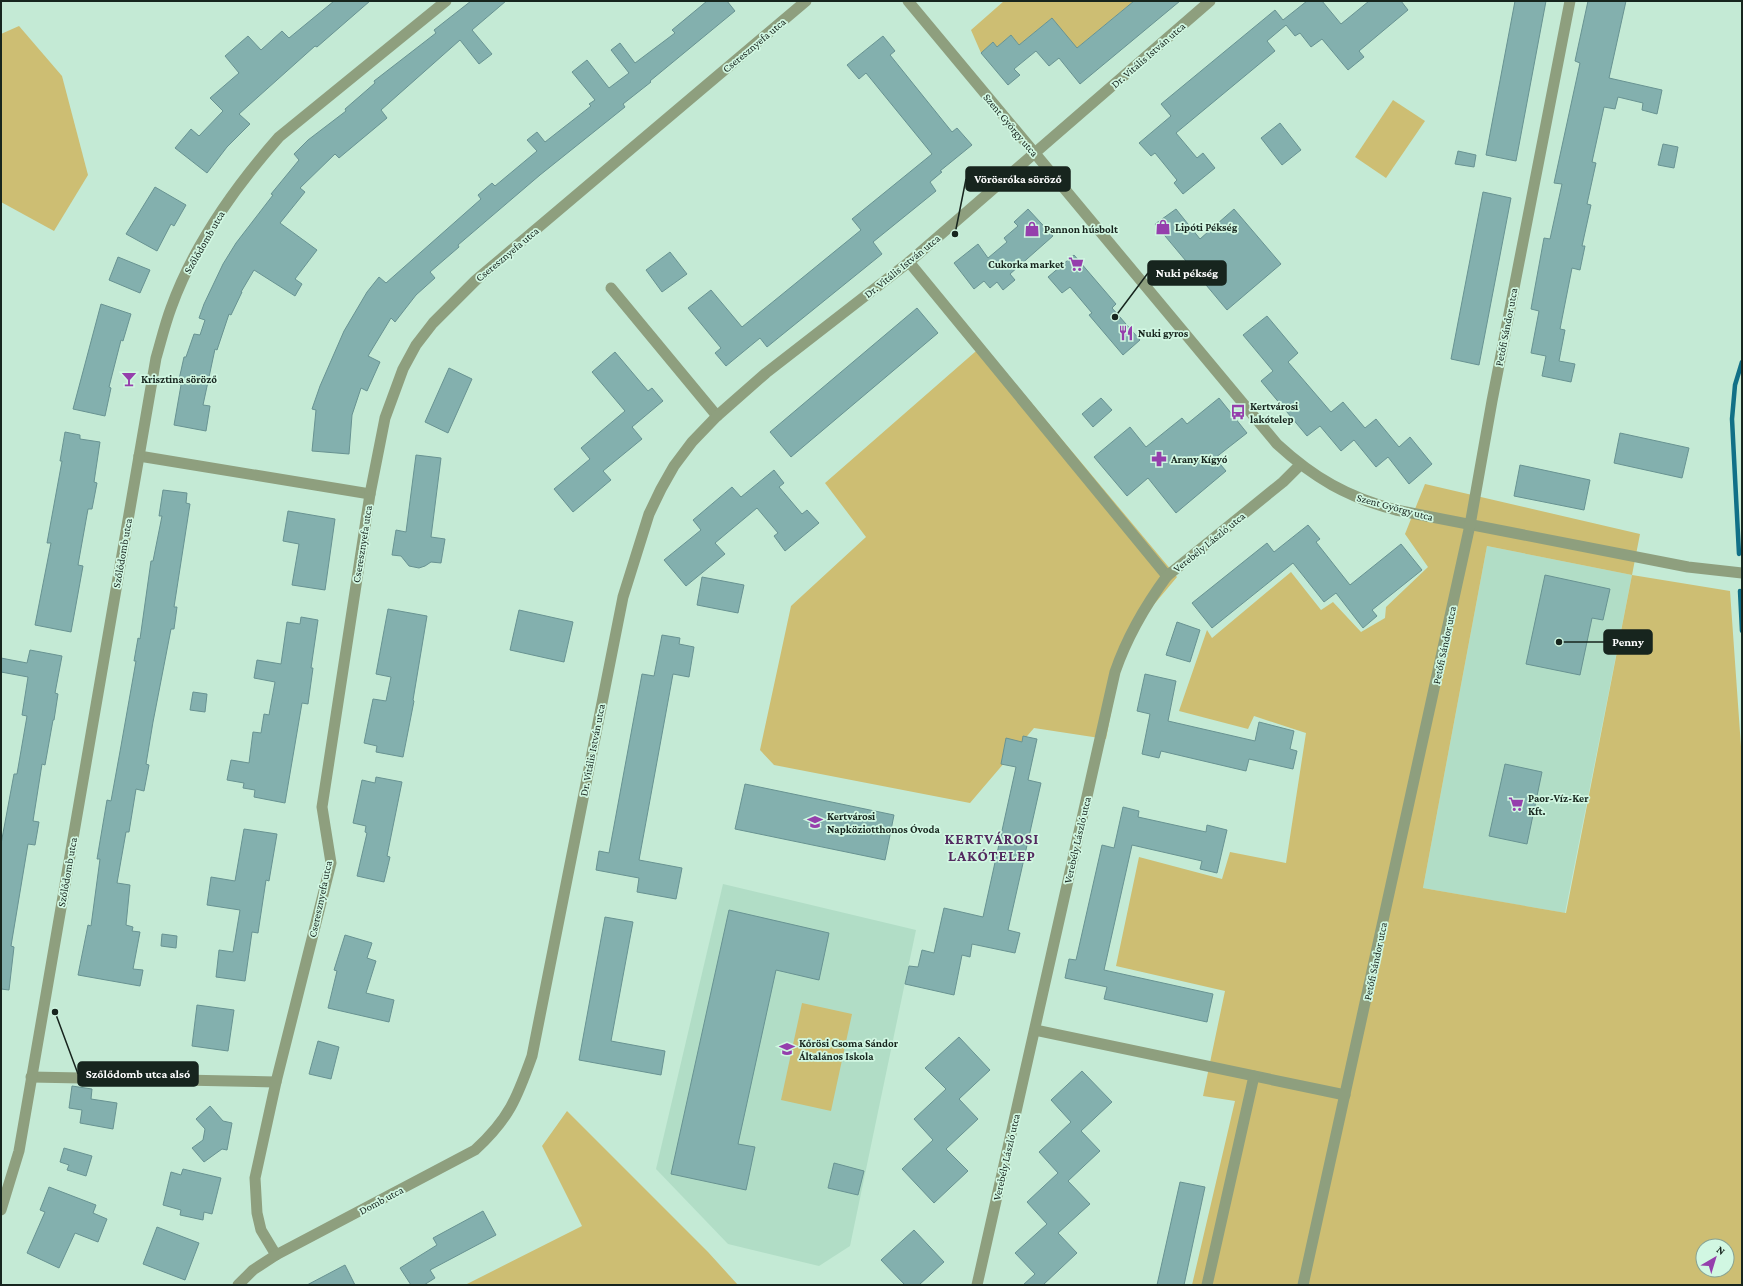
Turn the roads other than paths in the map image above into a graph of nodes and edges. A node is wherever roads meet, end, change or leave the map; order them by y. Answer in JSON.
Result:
{"nodes":[{"id":1,"x":446,"y":1,"type":"edge"},
{"id":2,"x":806,"y":1,"type":"edge"},
{"id":3,"x":908,"y":1,"type":"edge"},
{"id":4,"x":1210,"y":1,"type":"edge"},
{"id":5,"x":1570,"y":1,"type":"edge"},
{"id":6,"x":1035,"y":153,"type":"junction"},
{"id":7,"x":909,"y":262,"type":"junction"},
{"id":8,"x":611,"y":288,"type":"dead end"},
{"id":9,"x":717,"y":416,"type":"junction"},
{"id":10,"x":140,"y":456,"type":"junction"},
{"id":11,"x":1300,"y":465,"type":"junction"},
{"id":12,"x":370,"y":494,"type":"junction"},
{"id":13,"x":1470,"y":525,"type":"junction"},
{"id":14,"x":1742,"y":573,"type":"edge"},
{"id":15,"x":1167,"y":576,"type":"junction"},
{"id":16,"x":1035,"y":1030,"type":"junction"},
{"id":17,"x":1254,"y":1076,"type":"junction"},
{"id":18,"x":31,"y":1077,"type":"junction"},
{"id":19,"x":276,"y":1082,"type":"junction"},
{"id":20,"x":1345,"y":1096,"type":"junction"},
{"id":21,"x":514,"y":1104,"type":"joint"},
{"id":22,"x":1,"y":1210,"type":"edge"},
{"id":23,"x":276,"y":1255,"type":"junction"},
{"id":24,"x":238,"y":1285,"type":"edge"},
{"id":25,"x":977,"y":1285,"type":"edge"},
{"id":26,"x":1207,"y":1285,"type":"edge"},
{"id":27,"x":1303,"y":1285,"type":"edge"}],
"edges":[{"from":1,"to":10,"type":"street","name":"Szőlődomb utca"},
{"from":2,"to":12,"type":"street","name":"Cseresznyefa utca"},
{"from":3,"to":6,"type":"street","name":"Szent György utca"},
{"from":4,"to":6,"type":"street","name":"Dr. Vitális István utca"},
{"from":5,"to":13,"type":"street","name":"Petőfi Sándor utca"},
{"from":6,"to":7,"type":"street","name":"Dr. Vitális István utca"},
{"from":6,"to":11,"type":"street","name":"Szent György utca"},
{"from":7,"to":9,"type":"street","name":"Dr. Vitális István utca"},
{"from":7,"to":15,"type":"street"},
{"from":8,"to":9,"type":"street"},
{"from":9,"to":21,"type":"street","name":"Dr. Vitális István utca"},
{"from":10,"to":12,"type":"street"},
{"from":10,"to":18,"type":"street","name":"Szőlődomb utca"},
{"from":11,"to":13,"type":"street","name":"Szent György utca"},
{"from":11,"to":15,"type":"street","name":"Verebély László utca"},
{"from":12,"to":19,"type":"street","name":"Cseresznyefa utca"},
{"from":13,"to":14,"type":"street","name":"Szent György utca"},
{"from":13,"to":20,"type":"street","name":"Petőfi Sándor utca"},
{"from":15,"to":16,"type":"street","name":"Verebély László utca"},
{"from":16,"to":17,"type":"street"},
{"from":16,"to":25,"type":"street","name":"Verebély László utca"},
{"from":17,"to":20,"type":"street"},
{"from":17,"to":26,"type":"street"},
{"from":18,"to":19,"type":"street"},
{"from":18,"to":22,"type":"street","name":"Szőlődomb utca"},
{"from":19,"to":23,"type":"street","name":"Cseresznyefa utca"},
{"from":20,"to":27,"type":"street","name":"Petőfi Sándor utca"},
{"from":21,"to":23,"type":"street","name":"Domb utca"},
{"from":23,"to":24,"type":"street","name":"Domb utca"}]}
